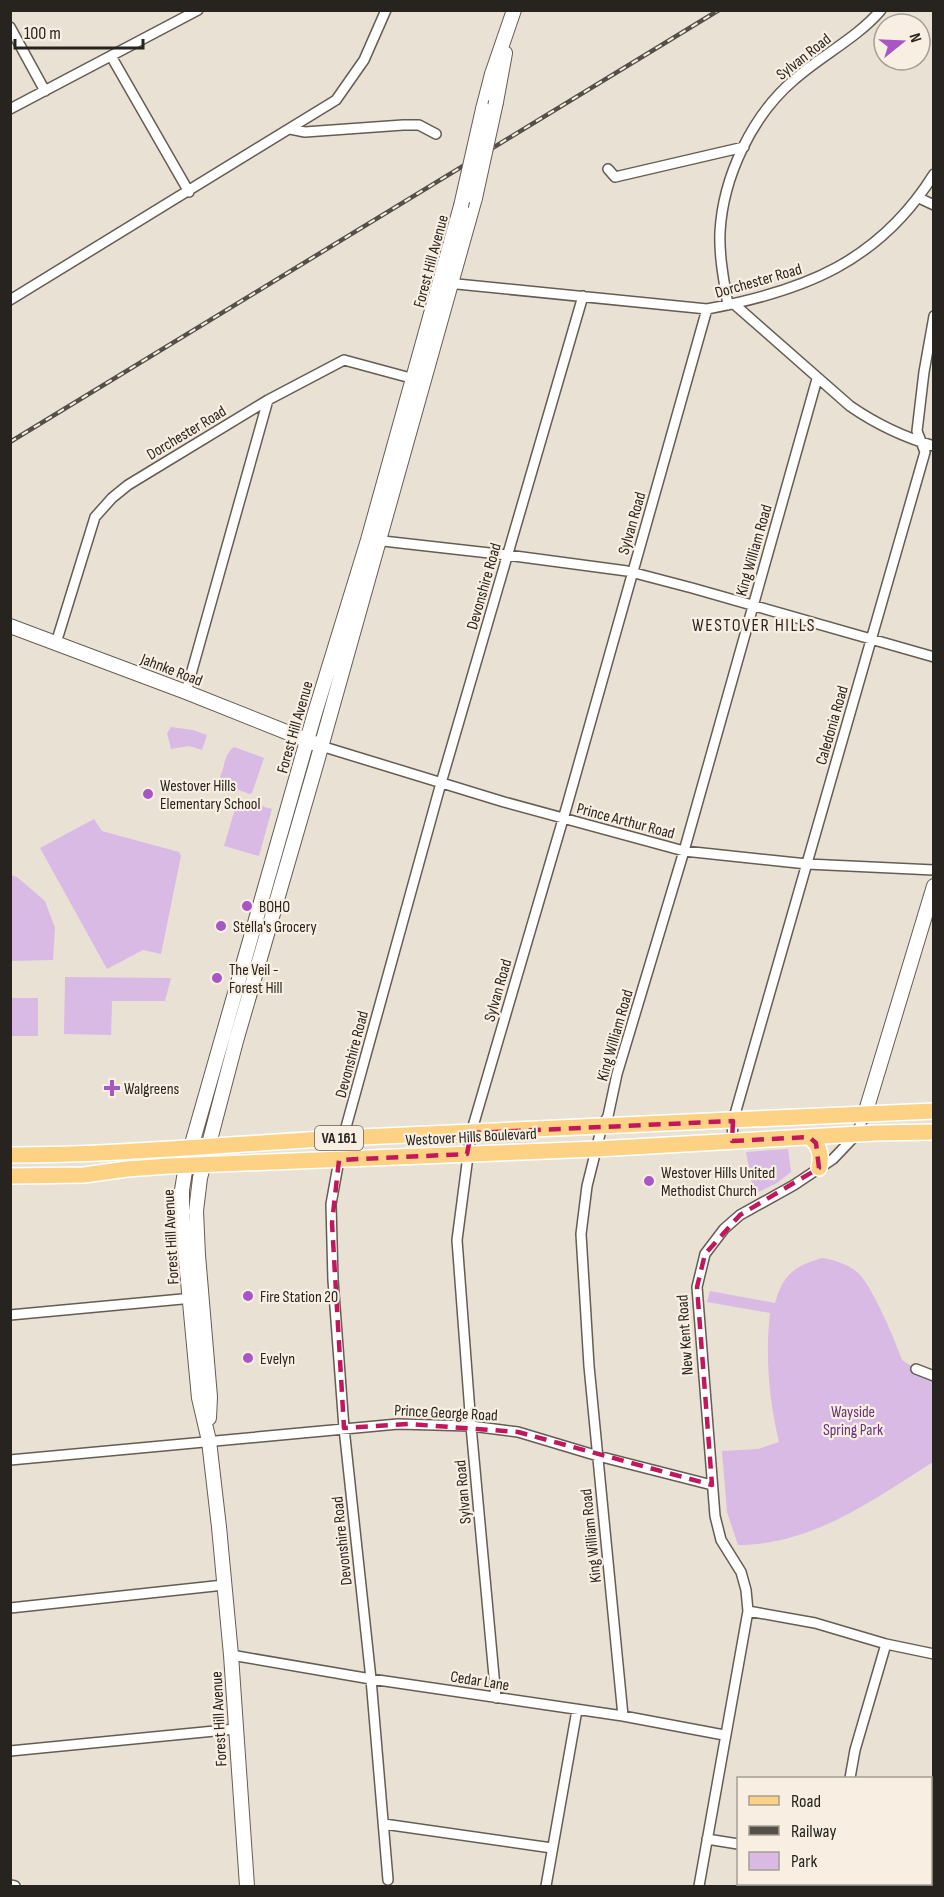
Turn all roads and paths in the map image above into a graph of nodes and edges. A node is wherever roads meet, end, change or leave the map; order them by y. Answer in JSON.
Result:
{"nodes":[{"id":1,"x":198,"y":10,"type":"edge"},
{"id":2,"x":386,"y":10,"type":"edge"},
{"id":3,"x":514,"y":10,"type":"edge"},
{"id":4,"x":881,"y":10,"type":"edge"},
{"id":5,"x":10,"y":27,"type":"edge"},
{"id":6,"x":508,"y":30,"type":"junction"},
{"id":7,"x":111,"y":56,"type":"junction"},
{"id":8,"x":45,"y":91,"type":"junction"},
{"id":9,"x":10,"y":109,"type":"edge"},
{"id":10,"x":290,"y":129,"type":"junction"},
{"id":11,"x":436,"y":134,"type":"dead end"},
{"id":12,"x":744,"y":147,"type":"junction"},
{"id":13,"x":608,"y":169,"type":"dead end"},
{"id":14,"x":933,"y":174,"type":"edge"},
{"id":15,"x":189,"y":192,"type":"junction"},
{"id":16,"x":919,"y":198,"type":"junction"},
{"id":17,"x":933,"y":205,"type":"edge"},
{"id":18,"x":447,"y":283,"type":"junction"},
{"id":19,"x":583,"y":296,"type":"junction"},
{"id":20,"x":10,"y":300,"type":"edge"},
{"id":21,"x":731,"y":305,"type":"junction"},
{"id":22,"x":707,"y":309,"type":"junction"},
{"id":23,"x":933,"y":316,"type":"edge"},
{"id":24,"x":817,"y":379,"type":"junction"},
{"id":25,"x":419,"y":380,"type":"junction"},
{"id":26,"x":268,"y":400,"type":"junction"},
{"id":27,"x":922,"y":442,"type":"junction"},
{"id":28,"x":933,"y":446,"type":"edge"},
{"id":29,"x":373,"y":540,"type":"junction"},
{"id":30,"x":507,"y":555,"type":"junction"},
{"id":31,"x":633,"y":572,"type":"junction"},
{"id":32,"x":752,"y":605,"type":"junction"},
{"id":33,"x":10,"y":627,"type":"edge"},
{"id":34,"x":872,"y":639,"type":"junction"},
{"id":35,"x":56,"y":643,"type":"junction"},
{"id":36,"x":933,"y":657,"type":"edge"},
{"id":37,"x":186,"y":692,"type":"junction"},
{"id":38,"x":308,"y":740,"type":"junction"},
{"id":39,"x":321,"y":746,"type":"junction"},
{"id":40,"x":441,"y":783,"type":"junction"},
{"id":41,"x":563,"y":819,"type":"junction"},
{"id":42,"x":684,"y":851,"type":"junction"},
{"id":43,"x":807,"y":864,"type":"junction"},
{"id":44,"x":933,"y":870,"type":"edge"},
{"id":45,"x":933,"y":886,"type":"edge"},
{"id":46,"x":933,"y":1111,"type":"edge"},
{"id":47,"x":865,"y":1114,"type":"junction"},
{"id":48,"x":734,"y":1121,"type":"junction"},
{"id":49,"x":602,"y":1126,"type":"junction"},
{"id":50,"x":933,"y":1132,"type":"edge"},
{"id":51,"x":471,"y":1133,"type":"junction"},
{"id":52,"x":856,"y":1136,"type":"junction"},
{"id":53,"x":809,"y":1137,"type":"junction"},
{"id":54,"x":343,"y":1138,"type":"junction"},
{"id":55,"x":732,"y":1141,"type":"junction"},
{"id":56,"x":207,"y":1146,"type":"junction"},
{"id":57,"x":191,"y":1147,"type":"junction"},
{"id":58,"x":597,"y":1149,"type":"junction"},
{"id":59,"x":467,"y":1154,"type":"junction"},
{"id":60,"x":10,"y":1155,"type":"edge"},
{"id":61,"x":339,"y":1160,"type":"junction"},
{"id":62,"x":186,"y":1165,"type":"junction"},
{"id":63,"x":202,"y":1165,"type":"junction"},
{"id":64,"x":819,"y":1168,"type":"junction"},
{"id":65,"x":10,"y":1176,"type":"edge"},
{"id":66,"x":195,"y":1298,"type":"junction"},
{"id":67,"x":10,"y":1315,"type":"edge"},
{"id":68,"x":916,"y":1369,"type":"dead end"},
{"id":69,"x":933,"y":1376,"type":"edge"},
{"id":70,"x":471,"y":1426,"type":"junction"},
{"id":71,"x":344,"y":1428,"type":"junction"},
{"id":72,"x":209,"y":1441,"type":"junction"},
{"id":73,"x":598,"y":1456,"type":"junction"},
{"id":74,"x":10,"y":1460,"type":"edge"},
{"id":75,"x":712,"y":1485,"type":"junction"},
{"id":76,"x":224,"y":1585,"type":"junction"},
{"id":77,"x":10,"y":1608,"type":"edge"},
{"id":78,"x":748,"y":1611,"type":"junction"},
{"id":79,"x":886,"y":1644,"type":"junction"},
{"id":80,"x":933,"y":1654,"type":"edge"},
{"id":81,"x":231,"y":1655,"type":"junction"},
{"id":82,"x":371,"y":1679,"type":"junction"},
{"id":83,"x":496,"y":1698,"type":"junction"},
{"id":84,"x":577,"y":1710,"type":"junction"},
{"id":85,"x":623,"y":1716,"type":"junction"},
{"id":86,"x":235,"y":1729,"type":"junction"},
{"id":87,"x":724,"y":1735,"type":"junction"},
{"id":88,"x":10,"y":1751,"type":"edge"},
{"id":89,"x":850,"y":1777,"type":"edge"},
{"id":90,"x":384,"y":1824,"type":"junction"},
{"id":91,"x":707,"y":1839,"type":"junction"},
{"id":92,"x":737,"y":1844,"type":"edge"},
{"id":93,"x":552,"y":1848,"type":"junction"},
{"id":94,"x":388,"y":1880,"type":"dead end"},
{"id":95,"x":10,"y":1885,"type":"edge"},
{"id":96,"x":15,"y":1887,"type":"edge"},
{"id":97,"x":247,"y":1887,"type":"edge"},
{"id":98,"x":546,"y":1887,"type":"edge"},
{"id":99,"x":699,"y":1887,"type":"edge"}],
"edges":[{"from":1,"to":7,"type":"street"},
{"from":2,"to":10,"type":"street"},
{"from":3,"to":6,"type":"main road","name":"Forest Hill Avenue"},
{"from":4,"to":12,"type":"street","name":"Sylvan Road"},
{"from":5,"to":8,"type":"street"},
{"from":6,"to":18,"type":"main road","name":"Forest Hill Avenue","bridge":true},
{"from":6,"to":18,"type":"main road","name":"Forest Hill Avenue","bridge":true},
{"from":7,"to":8,"type":"street"},
{"from":7,"to":15,"type":"street"},
{"from":8,"to":9,"type":"street"},
{"from":10,"to":11,"type":"street"},
{"from":10,"to":15,"type":"street"},
{"from":12,"to":13,"type":"street"},
{"from":12,"to":21,"type":"street","name":"Sylvan Road"},
{"from":14,"to":16,"type":"street","name":"Dorchester Road"},
{"from":15,"to":20,"type":"street"},
{"from":16,"to":17,"type":"street"},
{"from":16,"to":21,"type":"street","name":"Dorchester Road"},
{"from":18,"to":19,"type":"street","name":"Dorchester Road"},
{"from":18,"to":25,"type":"main road","name":"Forest Hill Avenue"},
{"from":19,"to":22,"type":"street","name":"Dorchester Road"},
{"from":19,"to":30,"type":"street","name":"Devonshire Road"},
{"from":21,"to":22,"type":"street","name":"Dorchester Road"},
{"from":21,"to":24,"type":"street"},
{"from":22,"to":31,"type":"street","name":"Sylvan Road"},
{"from":23,"to":27,"type":"street","name":"Caledonia Road"},
{"from":24,"to":27,"type":"street"},
{"from":24,"to":32,"type":"street","name":"King William Road"},
{"from":25,"to":26,"type":"street","name":"Dorchester Road"},
{"from":25,"to":29,"type":"main road","name":"Forest Hill Avenue"},
{"from":26,"to":35,"type":"street","name":"Dorchester Road"},
{"from":26,"to":37,"type":"street"},
{"from":27,"to":28,"type":"street"},
{"from":27,"to":34,"type":"street","name":"Caledonia Road"},
{"from":29,"to":30,"type":"street"},
{"from":29,"to":38,"type":"main road","name":"Forest Hill Avenue"},
{"from":29,"to":39,"type":"main road","name":"Forest Hill Avenue"},
{"from":30,"to":31,"type":"street"},
{"from":30,"to":40,"type":"street","name":"Devonshire Road"},
{"from":31,"to":32,"type":"street"},
{"from":31,"to":41,"type":"street","name":"Sylvan Road"},
{"from":32,"to":34,"type":"street"},
{"from":32,"to":42,"type":"street","name":"King William Road"},
{"from":33,"to":35,"type":"main road","name":"Jahnke Road"},
{"from":34,"to":36,"type":"street"},
{"from":34,"to":43,"type":"street","name":"Caledonia Road"},
{"from":35,"to":37,"type":"main road","name":"Jahnke Road"},
{"from":37,"to":38,"type":"main road","name":"Jahnke Road"},
{"from":38,"to":39,"type":"main road","name":"Jahnke Road"},
{"from":38,"to":57,"type":"main road","name":"Forest Hill Avenue"},
{"from":39,"to":40,"type":"street","name":"Prince Arthur Road"},
{"from":39,"to":56,"type":"main road","name":"Forest Hill Avenue"},
{"from":40,"to":41,"type":"street","name":"Prince Arthur Road"},
{"from":40,"to":54,"type":"street","name":"Devonshire Road"},
{"from":41,"to":42,"type":"street","name":"Prince Arthur Road"},
{"from":41,"to":51,"type":"street","name":"Sylvan Road"},
{"from":42,"to":43,"type":"street","name":"Prince Arthur Road"},
{"from":42,"to":49,"type":"street","name":"King William Road"},
{"from":43,"to":44,"type":"street","name":"Prince Arthur Road"},
{"from":43,"to":48,"type":"street","name":"Caledonia Road"},
{"from":45,"to":47,"type":"main road","name":"New Kent Road"},
{"from":46,"to":47,"type":"main road","name":"Westover Hills Boulevard","number":"VA 161"},
{"from":47,"to":48,"type":"main road","name":"Westover Hills Boulevard","number":"VA 161"},
{"from":47,"to":52,"type":"street","name":"New Kent Road"},
{"from":48,"to":49,"type":"main road","name":"Westover Hills Boulevard","number":"VA 161"},
{"from":48,"to":55,"type":"street","name":"Caledonia Road"},
{"from":49,"to":51,"type":"main road","name":"Westover Hills Boulevard","number":"VA 161"},
{"from":49,"to":58,"type":"street","name":"King William Road"},
{"from":50,"to":52,"type":"main road","name":"Westover Hills Boulevard","number":"VA 161"},
{"from":51,"to":54,"type":"main road","name":"Westover Hills Boulevard","number":"VA 161"},
{"from":51,"to":59,"type":"street","name":"Sylvan Road"},
{"from":52,"to":53,"type":"main road","name":"Westover Hills Boulevard","number":"VA 161"},
{"from":52,"to":64,"type":"street","name":"New Kent Road"},
{"from":53,"to":55,"type":"main road","name":"Westover Hills Boulevard","number":"VA 161"},
{"from":53,"to":64,"type":"main road"},
{"from":54,"to":56,"type":"main road","name":"Westover Hills Boulevard","number":"VA 161"},
{"from":54,"to":61,"type":"street","name":"Devonshire Road"},
{"from":55,"to":58,"type":"main road","name":"Westover Hills Boulevard","number":"VA 161"},
{"from":56,"to":57,"type":"main road","name":"Westover Hills Boulevard","number":"VA 161"},
{"from":56,"to":63,"type":"main road","name":"Forest Hill Avenue"},
{"from":57,"to":60,"type":"main road","name":"Westover Hills Boulevard","number":"VA 161"},
{"from":57,"to":62,"type":"main road","name":"Forest Hill Avenue"},
{"from":58,"to":59,"type":"main road","name":"Westover Hills Boulevard","number":"VA 161"},
{"from":58,"to":73,"type":"street","name":"King William Road"},
{"from":59,"to":61,"type":"main road","name":"Westover Hills Boulevard","number":"VA 161"},
{"from":59,"to":70,"type":"street","name":"Sylvan Road"},
{"from":61,"to":63,"type":"main road","name":"Westover Hills Boulevard","number":"VA 161"},
{"from":61,"to":71,"type":"street","name":"Devonshire Road"},
{"from":62,"to":63,"type":"main road","name":"Westover Hills Boulevard","number":"VA 161"},
{"from":62,"to":65,"type":"main road","name":"Westover Hills Boulevard","number":"VA 161"},
{"from":62,"to":66,"type":"main road","name":"Forest Hill Avenue"},
{"from":63,"to":66,"type":"main road","name":"Forest Hill Avenue"},
{"from":64,"to":75,"type":"street","name":"New Kent Road"},
{"from":66,"to":67,"type":"street"},
{"from":66,"to":72,"type":"main road","name":"Forest Hill Avenue"},
{"from":68,"to":69,"type":"street"},
{"from":70,"to":71,"type":"street","name":"Prince George Road"},
{"from":70,"to":73,"type":"street","name":"Prince George Road"},
{"from":70,"to":83,"type":"street","name":"Sylvan Road"},
{"from":71,"to":72,"type":"street","name":"Prince George Road"},
{"from":71,"to":82,"type":"street","name":"Devonshire Road"},
{"from":72,"to":74,"type":"street","name":"Prince George Road"},
{"from":72,"to":76,"type":"main road","name":"Forest Hill Avenue"},
{"from":73,"to":75,"type":"street","name":"Prince George Road"},
{"from":73,"to":85,"type":"street","name":"King William Road"},
{"from":75,"to":78,"type":"street","name":"New Kent Road"},
{"from":76,"to":77,"type":"street"},
{"from":76,"to":81,"type":"main road","name":"Forest Hill Avenue"},
{"from":78,"to":79,"type":"street"},
{"from":78,"to":87,"type":"street","name":"New Kent Road"},
{"from":79,"to":80,"type":"street"},
{"from":79,"to":89,"type":"street"},
{"from":81,"to":82,"type":"street","name":"Cedar Lane"},
{"from":81,"to":86,"type":"main road","name":"Forest Hill Avenue"},
{"from":82,"to":83,"type":"street","name":"Cedar Lane"},
{"from":82,"to":90,"type":"street","name":"Devonshire Road"},
{"from":83,"to":84,"type":"street","name":"Cedar Lane"},
{"from":84,"to":85,"type":"street","name":"Cedar Lane"},
{"from":84,"to":93,"type":"street"},
{"from":85,"to":87,"type":"street","name":"Cedar Lane"},
{"from":86,"to":88,"type":"street"},
{"from":86,"to":97,"type":"main road","name":"Forest Hill Avenue"},
{"from":87,"to":91,"type":"street","name":"New Kent Road"},
{"from":90,"to":93,"type":"street"},
{"from":90,"to":94,"type":"street","name":"Devonshire Road"},
{"from":91,"to":92,"type":"street"},
{"from":91,"to":99,"type":"street","name":"New Kent Road"},
{"from":93,"to":98,"type":"street"},
{"from":95,"to":96,"type":"street"}]}
